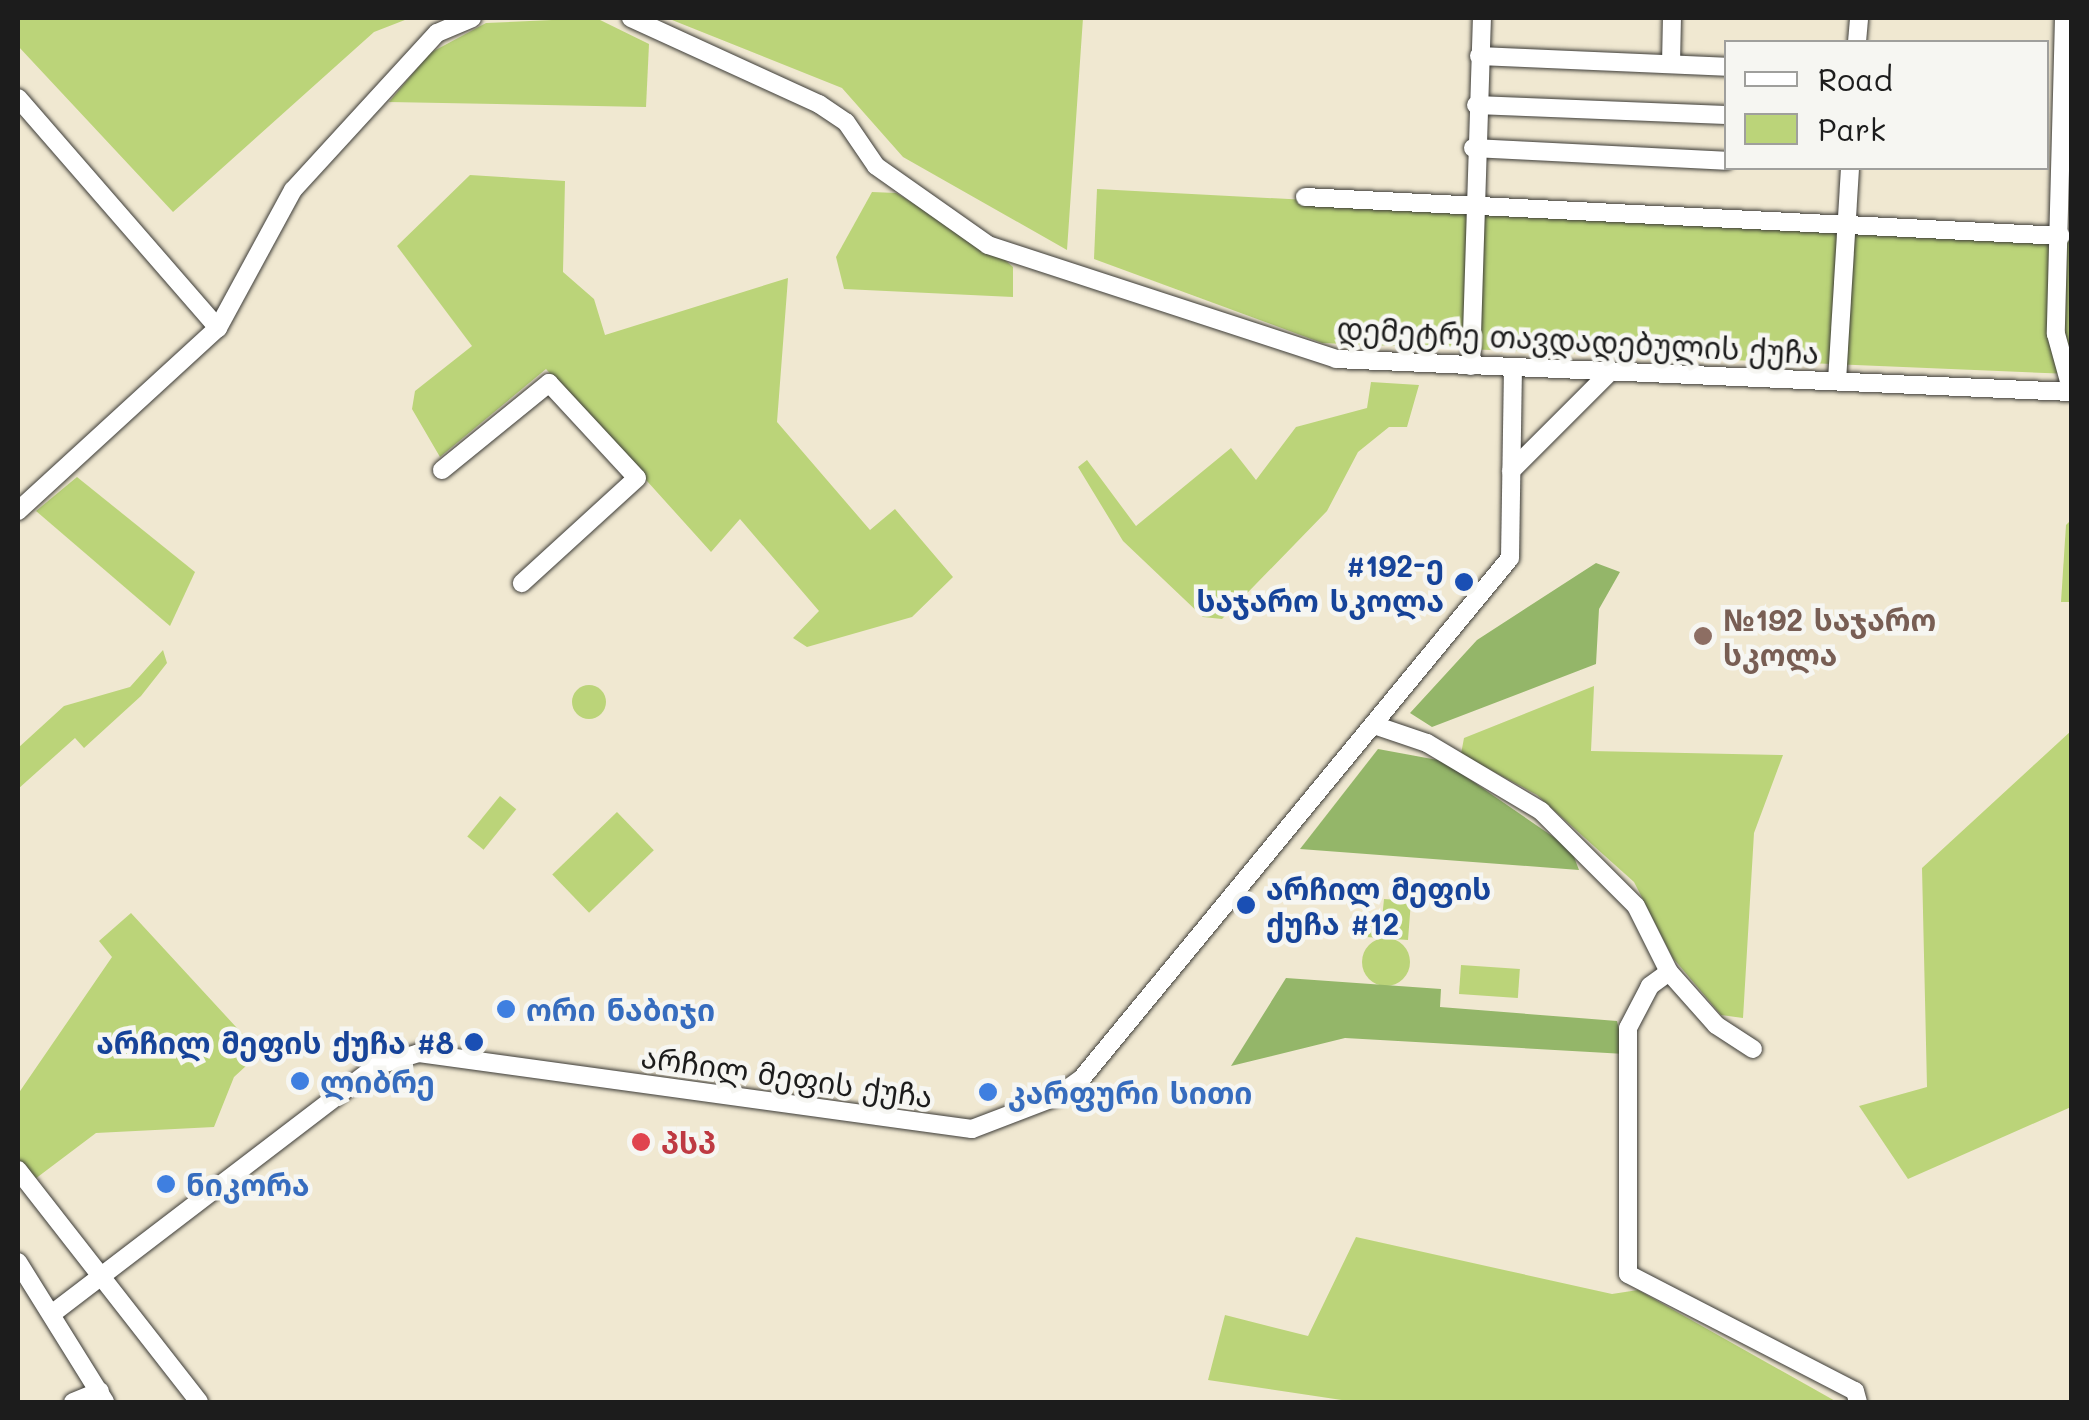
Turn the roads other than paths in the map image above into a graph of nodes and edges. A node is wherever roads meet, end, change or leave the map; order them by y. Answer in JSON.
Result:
{"nodes":[{"id":1,"x":472,"y":18,"type":"edge"},
{"id":2,"x":630,"y":18,"type":"edge"},
{"id":3,"x":1482,"y":18,"type":"edge"},
{"id":4,"x":1672,"y":18,"type":"edge"},
{"id":5,"x":2064,"y":18,"type":"edge"},
{"id":6,"x":1480,"y":56,"type":"junction"},
{"id":7,"x":1671,"y":64,"type":"junction"},
{"id":8,"x":1724,"y":66,"type":"edge"},
{"id":9,"x":2053,"y":79,"type":"edge"},
{"id":10,"x":18,"y":98,"type":"edge"},
{"id":11,"x":1476,"y":105,"type":"junction"},
{"id":12,"x":1724,"y":116,"type":"edge"},
{"id":13,"x":1474,"y":148,"type":"junction"},
{"id":14,"x":1724,"y":161,"type":"edge"},
{"id":15,"x":2056,"y":162,"type":"edge"},
{"id":16,"x":1849,"y":170,"type":"edge"},
{"id":17,"x":1306,"y":197,"type":"dead end"},
{"id":18,"x":1470,"y":205,"type":"junction"},
{"id":19,"x":1846,"y":224,"type":"junction"},
{"id":20,"x":2061,"y":236,"type":"junction"},
{"id":21,"x":218,"y":328,"type":"junction"},
{"id":22,"x":1471,"y":366,"type":"junction"},
{"id":23,"x":1513,"y":368,"type":"junction"},
{"id":24,"x":1610,"y":372,"type":"junction"},
{"id":25,"x":1837,"y":381,"type":"junction"},
{"id":26,"x":2072,"y":392,"type":"edge"},
{"id":27,"x":442,"y":470,"type":"dead end"},
{"id":28,"x":1512,"y":471,"type":"junction"},
{"id":29,"x":18,"y":482,"type":"edge"},
{"id":30,"x":24,"y":504,"type":"edge"},
{"id":31,"x":522,"y":584,"type":"dead end"},
{"id":32,"x":1374,"y":725,"type":"junction"},
{"id":33,"x":1669,"y":972,"type":"junction"},
{"id":34,"x":1753,"y":1049,"type":"dead end"},
{"id":35,"x":18,"y":1170,"type":"edge"},
{"id":36,"x":18,"y":1262,"type":"edge"},
{"id":37,"x":106,"y":1278,"type":"junction"},
{"id":38,"x":53,"y":1313,"type":"junction"},
{"id":39,"x":103,"y":1396,"type":"edge"},
{"id":40,"x":72,"y":1402,"type":"edge"},
{"id":41,"x":199,"y":1402,"type":"edge"},
{"id":42,"x":1858,"y":1402,"type":"edge"}],
"edges":[{"from":1,"to":21,"type":"street"},
{"from":2,"to":22,"type":"street","name":"დემეტრე თავდადებულის ქუჩა"},
{"from":3,"to":6,"type":"street"},
{"from":4,"to":7,"type":"street"},
{"from":5,"to":9,"type":"street"},
{"from":6,"to":7,"type":"street"},
{"from":6,"to":11,"type":"street"},
{"from":7,"to":8,"type":"street"},
{"from":9,"to":15,"type":"street"},
{"from":10,"to":21,"type":"street"},
{"from":11,"to":12,"type":"street"},
{"from":11,"to":13,"type":"street"},
{"from":13,"to":14,"type":"street"},
{"from":13,"to":18,"type":"street"},
{"from":15,"to":20,"type":"street"},
{"from":16,"to":19,"type":"street"},
{"from":17,"to":18,"type":"street"},
{"from":18,"to":19,"type":"street"},
{"from":18,"to":22,"type":"street"},
{"from":19,"to":20,"type":"street"},
{"from":19,"to":25,"type":"street"},
{"from":20,"to":26,"type":"street"},
{"from":21,"to":30,"type":"street"},
{"from":22,"to":23,"type":"street","name":"დემეტრე თავდადებულის ქუჩა"},
{"from":23,"to":24,"type":"street","name":"დემეტრე თავდადებულის ქუჩა"},
{"from":23,"to":28,"type":"street","name":"არჩილ მეფის ქუჩა"},
{"from":24,"to":25,"type":"street","name":"დემეტრე თავდადებულის ქუჩა"},
{"from":24,"to":28,"type":"street"},
{"from":25,"to":26,"type":"street","name":"დემეტრე თავდადებულის ქუჩა"},
{"from":27,"to":31,"type":"street"},
{"from":28,"to":32,"type":"street","name":"არჩილ მეფის ქუჩა"},
{"from":29,"to":30,"type":"street"},
{"from":32,"to":33,"type":"street"},
{"from":32,"to":37,"type":"street","name":"არჩილ მეფის ქუჩა"},
{"from":33,"to":34,"type":"street"},
{"from":33,"to":42,"type":"street"},
{"from":35,"to":37,"type":"street"},
{"from":36,"to":38,"type":"street"},
{"from":37,"to":38,"type":"street","name":"არჩილ მეფის ქუჩა"},
{"from":37,"to":41,"type":"street"},
{"from":38,"to":39,"type":"street"},
{"from":39,"to":40,"type":"street"}]}
